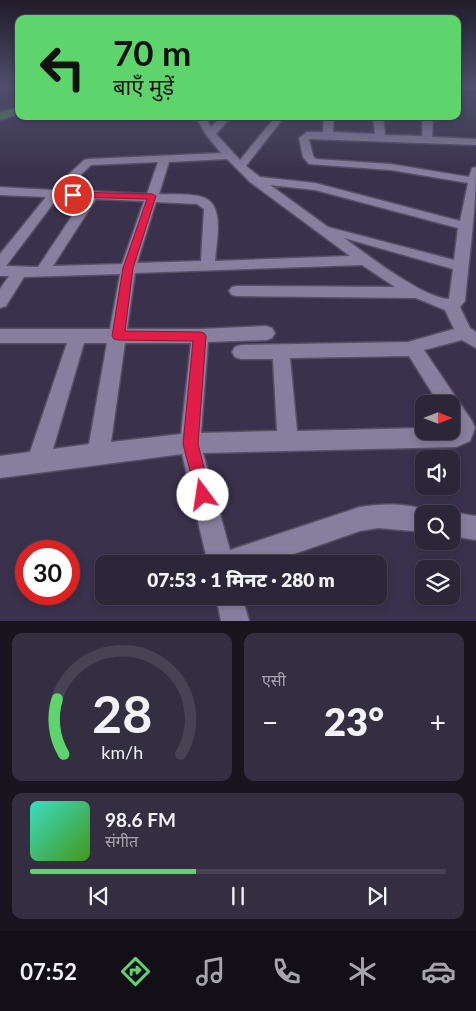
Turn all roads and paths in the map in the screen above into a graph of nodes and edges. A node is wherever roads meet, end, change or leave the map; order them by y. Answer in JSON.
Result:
{"nodes":[{"id":1,"x":201,"y":120,"type":"edge"},
{"id":2,"x":224,"y":120,"type":"edge"},
{"id":3,"x":278,"y":120,"type":"edge"},
{"id":4,"x":329,"y":120,"type":"edge"},
{"id":5,"x":378,"y":120,"type":"edge"},
{"id":6,"x":428,"y":120,"type":"edge"},
{"id":7,"x":210,"y":134,"type":"junction"},
{"id":8,"x":328,"y":135,"type":"junction"},
{"id":9,"x":380,"y":137,"type":"junction"},
{"id":10,"x":427,"y":140,"type":"junction"},
{"id":11,"x":476,"y":142,"type":"edge"},
{"id":12,"x":228,"y":156,"type":"junction"},
{"id":13,"x":164,"y":160,"type":"junction"},
{"id":14,"x":240,"y":168,"type":"junction"},
{"id":15,"x":475,"y":176,"type":"edge"},
{"id":16,"x":254,"y":180,"type":"junction"},
{"id":17,"x":3,"y":194,"type":"edge"},
{"id":18,"x":54,"y":194,"type":"junction"},
{"id":19,"x":92,"y":195,"type":"junction"},
{"id":20,"x":152,"y":196,"type":"junction"},
{"id":21,"x":465,"y":226,"type":"junction"},
{"id":22,"x":321,"y":227,"type":"junction"},
{"id":23,"x":365,"y":260,"type":"junction"},
{"id":24,"x":0,"y":264,"type":"edge"},
{"id":25,"x":208,"y":265,"type":"junction"},
{"id":26,"x":459,"y":266,"type":"junction"},
{"id":27,"x":128,"y":268,"type":"junction"},
{"id":28,"x":0,"y":271,"type":"edge"},
{"id":29,"x":19,"y":272,"type":"junction"},
{"id":30,"x":42,"y":272,"type":"junction"},
{"id":31,"x":237,"y":291,"type":"dead end"},
{"id":32,"x":420,"y":293,"type":"junction"},
{"id":33,"x":0,"y":302,"type":"edge"},
{"id":34,"x":451,"y":306,"type":"junction"},
{"id":35,"x":266,"y":333,"type":"dead end"},
{"id":36,"x":0,"y":336,"type":"edge"},
{"id":37,"x":118,"y":336,"type":"junction"},
{"id":38,"x":200,"y":336,"type":"junction"},
{"id":39,"x":469,"y":336,"type":"edge"},
{"id":40,"x":77,"y":337,"type":"junction"},
{"id":41,"x":414,"y":349,"type":"junction"},
{"id":42,"x":241,"y":352,"type":"dead end"},
{"id":43,"x":280,"y":352,"type":"junction"},
{"id":44,"x":443,"y":395,"type":"edge"},
{"id":45,"x":460,"y":420,"type":"edge"},
{"id":46,"x":460,"y":435,"type":"edge"},
{"id":47,"x":415,"y":438,"type":"edge"},
{"id":48,"x":288,"y":442,"type":"junction"},
{"id":49,"x":190,"y":444,"type":"junction"},
{"id":50,"x":98,"y":454,"type":"junction"},
{"id":51,"x":38,"y":462,"type":"junction"},
{"id":52,"x":0,"y":467,"type":"edge"},
{"id":53,"x":415,"y":519,"type":"edge"},
{"id":54,"x":460,"y":525,"type":"edge"},
{"id":55,"x":476,"y":528,"type":"edge"},
{"id":56,"x":219,"y":555,"type":"edge"},
{"id":57,"x":253,"y":555,"type":"edge"},
{"id":58,"x":232,"y":605,"type":"edge"},
{"id":59,"x":236,"y":621,"type":"edge"}],
"edges":[{"from":1,"to":7,"type":"street"},
{"from":2,"to":7,"type":"street"},
{"from":3,"to":14,"type":"street"},
{"from":4,"to":8,"type":"street"},
{"from":5,"to":9,"type":"street"},
{"from":6,"to":10,"type":"street"},
{"from":7,"to":12,"type":"street"},
{"from":8,"to":9,"type":"street"},
{"from":8,"to":15,"type":"street"},
{"from":9,"to":10,"type":"street"},
{"from":10,"to":11,"type":"street"},
{"from":12,"to":13,"type":"street"},
{"from":12,"to":14,"type":"street"},
{"from":13,"to":18,"type":"street"},
{"from":13,"to":20,"type":"street"},
{"from":14,"to":16,"type":"street"},
{"from":15,"to":21,"type":"street"},
{"from":16,"to":21,"type":"street"},
{"from":16,"to":22,"type":"street"},
{"from":17,"to":18,"type":"street"},
{"from":18,"to":19,"type":"street"},
{"from":18,"to":24,"type":"street"},
{"from":19,"to":20,"type":"street"},
{"from":19,"to":30,"type":"street"},
{"from":20,"to":25,"type":"street"},
{"from":20,"to":27,"type":"street"},
{"from":21,"to":26,"type":"street"},
{"from":22,"to":23,"type":"street"},
{"from":22,"to":26,"type":"street"},
{"from":23,"to":25,"type":"street"},
{"from":23,"to":32,"type":"street"},
{"from":25,"to":27,"type":"street"},
{"from":26,"to":34,"type":"street"},
{"from":27,"to":30,"type":"street"},
{"from":27,"to":37,"type":"street"},
{"from":28,"to":29,"type":"street"},
{"from":29,"to":30,"type":"street"},
{"from":29,"to":33,"type":"street"},
{"from":31,"to":32,"type":"street"},
{"from":32,"to":34,"type":"street"},
{"from":34,"to":39,"type":"street"},
{"from":35,"to":38,"type":"street"},
{"from":36,"to":40,"type":"street"},
{"from":37,"to":38,"type":"street"},
{"from":37,"to":40,"type":"street"},
{"from":37,"to":50,"type":"street"},
{"from":38,"to":49,"type":"street"},
{"from":39,"to":41,"type":"street"},
{"from":40,"to":51,"type":"street"},
{"from":41,"to":43,"type":"street"},
{"from":41,"to":44,"type":"street"},
{"from":42,"to":43,"type":"street"},
{"from":43,"to":48,"type":"street"},
{"from":45,"to":46,"type":"street"},
{"from":47,"to":48,"type":"street"},
{"from":48,"to":49,"type":"street"},
{"from":49,"to":50,"type":"street"},
{"from":49,"to":56,"type":"street"},
{"from":50,"to":51,"type":"street"},
{"from":51,"to":52,"type":"street"},
{"from":53,"to":57,"type":"street"},
{"from":54,"to":55,"type":"street"},
{"from":58,"to":59,"type":"street"}]}
